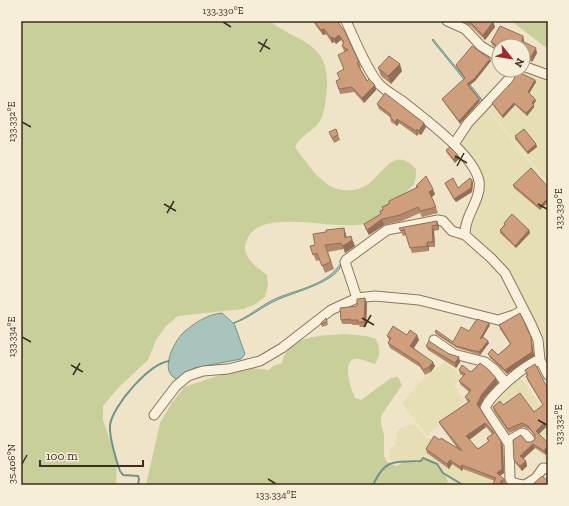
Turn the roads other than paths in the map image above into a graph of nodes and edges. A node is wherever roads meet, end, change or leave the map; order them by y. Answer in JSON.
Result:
{"nodes":[{"id":1,"x":346,"y":21,"type":"edge"},
{"id":2,"x":447,"y":21,"type":"edge"},
{"id":3,"x":491,"y":52,"type":"edge"},
{"id":4,"x":531,"y":69,"type":"edge"},
{"id":5,"x":548,"y":75,"type":"edge"},
{"id":6,"x":509,"y":78,"type":"edge"},
{"id":7,"x":454,"y":144,"type":"junction"},
{"id":8,"x":465,"y":235,"type":"junction"},
{"id":9,"x":357,"y":298,"type":"junction"},
{"id":10,"x":523,"y":310,"type":"junction"},
{"id":11,"x":434,"y":340,"type":"dead end"},
{"id":12,"x":540,"y":360,"type":"junction"},
{"id":13,"x":548,"y":375,"type":"edge"},
{"id":14,"x":506,"y":383,"type":"junction"},
{"id":15,"x":154,"y":415,"type":"dead end"},
{"id":16,"x":508,"y":441,"type":"junction"},
{"id":17,"x":531,"y":441,"type":"edge"},
{"id":18,"x":548,"y":469,"type":"edge"},
{"id":19,"x":524,"y":485,"type":"edge"}],
"edges":[{"from":1,"to":7,"type":"street"},
{"from":2,"to":3,"type":"street"},
{"from":4,"to":5,"type":"street"},
{"from":6,"to":7,"type":"street"},
{"from":7,"to":8,"type":"street"},
{"from":8,"to":9,"type":"street"},
{"from":8,"to":10,"type":"street"},
{"from":9,"to":10,"type":"street"},
{"from":9,"to":15,"type":"street"},
{"from":10,"to":12,"type":"street"},
{"from":11,"to":14,"type":"street"},
{"from":12,"to":13,"type":"street"},
{"from":12,"to":14,"type":"street"},
{"from":14,"to":16,"type":"street"},
{"from":16,"to":17,"type":"street"},
{"from":16,"to":19,"type":"street"},
{"from":18,"to":19,"type":"street"}]}
